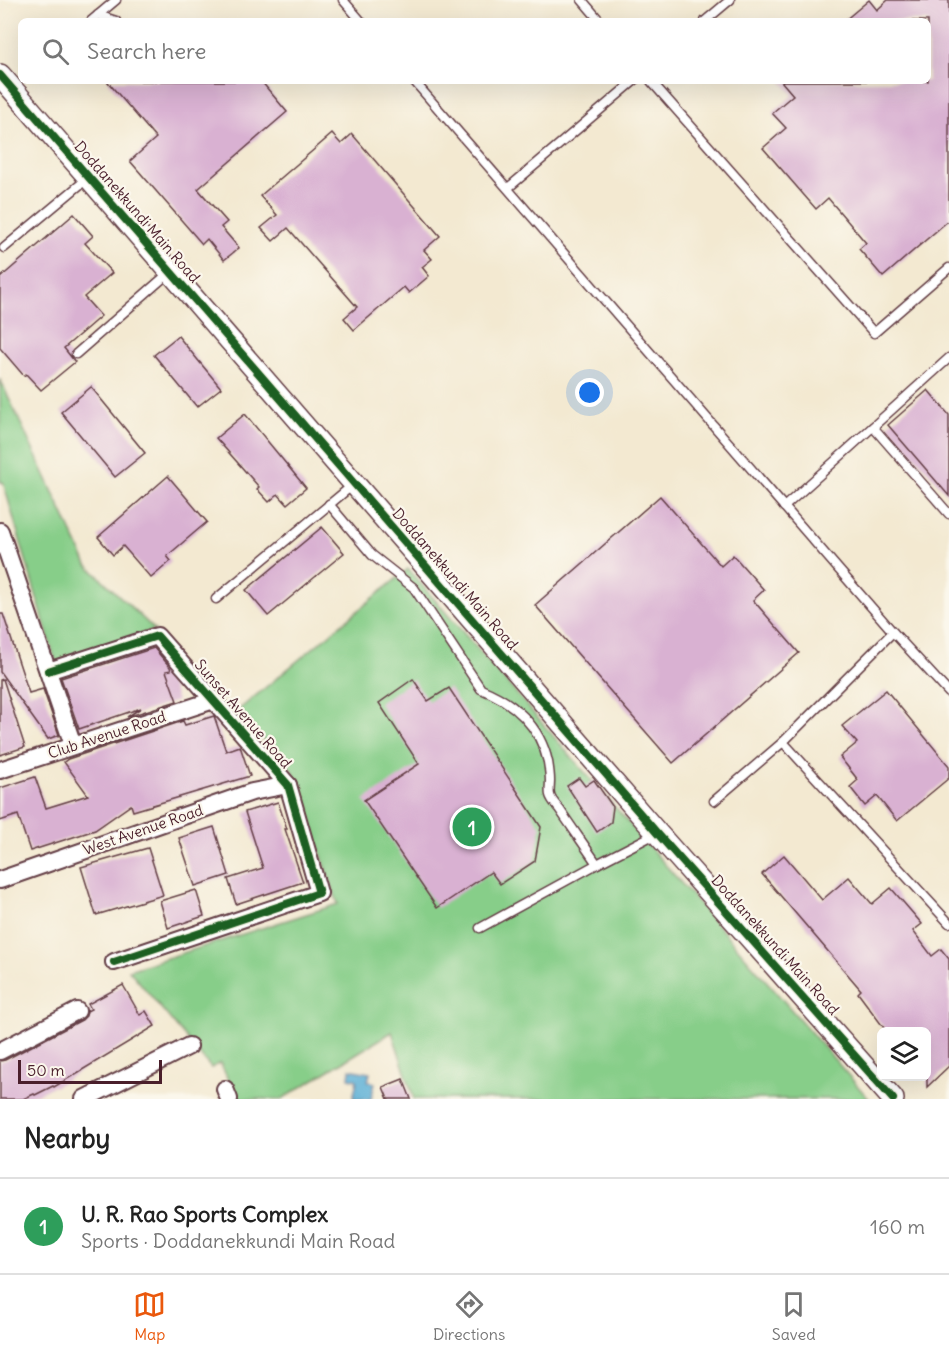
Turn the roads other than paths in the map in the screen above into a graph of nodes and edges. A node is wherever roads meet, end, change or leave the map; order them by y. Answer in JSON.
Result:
{"nodes":[{"id":1,"x":116,"y":0,"type":"edge"},
{"id":2,"x":343,"y":0,"type":"edge"},
{"id":3,"x":582,"y":0,"type":"edge"},
{"id":4,"x":730,"y":0,"type":"edge"},
{"id":5,"x":95,"y":18,"type":"edge"},
{"id":6,"x":358,"y":18,"type":"edge"},
{"id":7,"x":597,"y":18,"type":"edge"},
{"id":8,"x":709,"y":18,"type":"edge"},
{"id":9,"x":10,"y":83,"type":"edge"},
{"id":10,"x":417,"y":84,"type":"edge"},
{"id":11,"x":630,"y":84,"type":"edge"},
{"id":12,"x":654,"y":84,"type":"edge"},
{"id":13,"x":89,"y":177,"type":"junction"},
{"id":14,"x":508,"y":188,"type":"junction"},
{"id":15,"x":4,"y":248,"type":"dead end"},
{"id":16,"x":949,"y":268,"type":"edge"},
{"id":17,"x":171,"y":272,"type":"junction"},
{"id":18,"x":76,"y":354,"type":"dead end"},
{"id":19,"x":949,"y":359,"type":"edge"},
{"id":20,"x":873,"y":428,"type":"junction"},
{"id":21,"x":354,"y":483,"type":"junction"},
{"id":22,"x":329,"y":504,"type":"junction"},
{"id":23,"x":784,"y":507,"type":"junction"},
{"id":24,"x":949,"y":514,"type":"edge"},
{"id":25,"x":0,"y":531,"type":"edge"},
{"id":26,"x":216,"y":599,"type":"dead end"},
{"id":27,"x":893,"y":632,"type":"junction"},
{"id":28,"x":48,"y":671,"type":"junction"},
{"id":29,"x":949,"y":693,"type":"edge"},
{"id":30,"x":214,"y":700,"type":"junction"},
{"id":31,"x":783,"y":742,"type":"junction"},
{"id":32,"x":73,"y":745,"type":"junction"},
{"id":33,"x":0,"y":770,"type":"edge"},
{"id":34,"x":288,"y":785,"type":"junction"},
{"id":35,"x":714,"y":801,"type":"dead end"},
{"id":36,"x":657,"y":833,"type":"junction"},
{"id":37,"x":597,"y":864,"type":"junction"},
{"id":38,"x":0,"y":880,"type":"edge"},
{"id":39,"x":949,"y":923,"type":"edge"},
{"id":40,"x":480,"y":928,"type":"dead end"},
{"id":41,"x":114,"y":962,"type":"dead end"},
{"id":42,"x":77,"y":1011,"type":"dead end"},
{"id":43,"x":189,"y":1046,"type":"dead end"},
{"id":44,"x":0,"y":1051,"type":"edge"},
{"id":45,"x":84,"y":1099,"type":"edge"},
{"id":46,"x":893,"y":1099,"type":"edge"}],
"edges":[{"from":1,"to":5,"type":"lane"},
{"from":2,"to":6,"type":"lane"},
{"from":3,"to":7,"type":"lane"},
{"from":4,"to":8,"type":"lane"},
{"from":9,"to":13,"type":"street","name":"Doddanekkundi Main Road"},
{"from":10,"to":14,"type":"lane"},
{"from":11,"to":14,"type":"lane"},
{"from":12,"to":16,"type":"lane"},
{"from":13,"to":15,"type":"lane"},
{"from":13,"to":17,"type":"street","name":"Doddanekkundi Main Road"},
{"from":14,"to":23,"type":"lane"},
{"from":17,"to":18,"type":"lane"},
{"from":17,"to":21,"type":"street","name":"Doddanekkundi Main Road"},
{"from":19,"to":20,"type":"lane"},
{"from":20,"to":23,"type":"lane"},
{"from":20,"to":24,"type":"lane"},
{"from":21,"to":22,"type":"lane"},
{"from":21,"to":36,"type":"street","name":"Doddanekkundi Main Road"},
{"from":22,"to":26,"type":"lane"},
{"from":22,"to":37,"type":"lane"},
{"from":23,"to":27,"type":"lane"},
{"from":25,"to":28,"type":"street"},
{"from":27,"to":29,"type":"lane"},
{"from":27,"to":31,"type":"lane"},
{"from":28,"to":30,"type":"street","name":"Sunset Avenue Road"},
{"from":28,"to":32,"type":"street"},
{"from":30,"to":32,"type":"street","name":"Club Avenue Road"},
{"from":30,"to":34,"type":"street","name":"Sunset Avenue Road"},
{"from":31,"to":35,"type":"lane"},
{"from":31,"to":39,"type":"lane"},
{"from":32,"to":33,"type":"street","name":"Club Avenue Road"},
{"from":34,"to":38,"type":"street","name":"West Avenue Road"},
{"from":34,"to":41,"type":"street","name":"Sunset Avenue Road"},
{"from":36,"to":37,"type":"lane"},
{"from":36,"to":46,"type":"street","name":"Doddanekkundi Main Road"},
{"from":37,"to":40,"type":"lane"},
{"from":42,"to":44,"type":"street"},
{"from":43,"to":45,"type":"street"}]}
